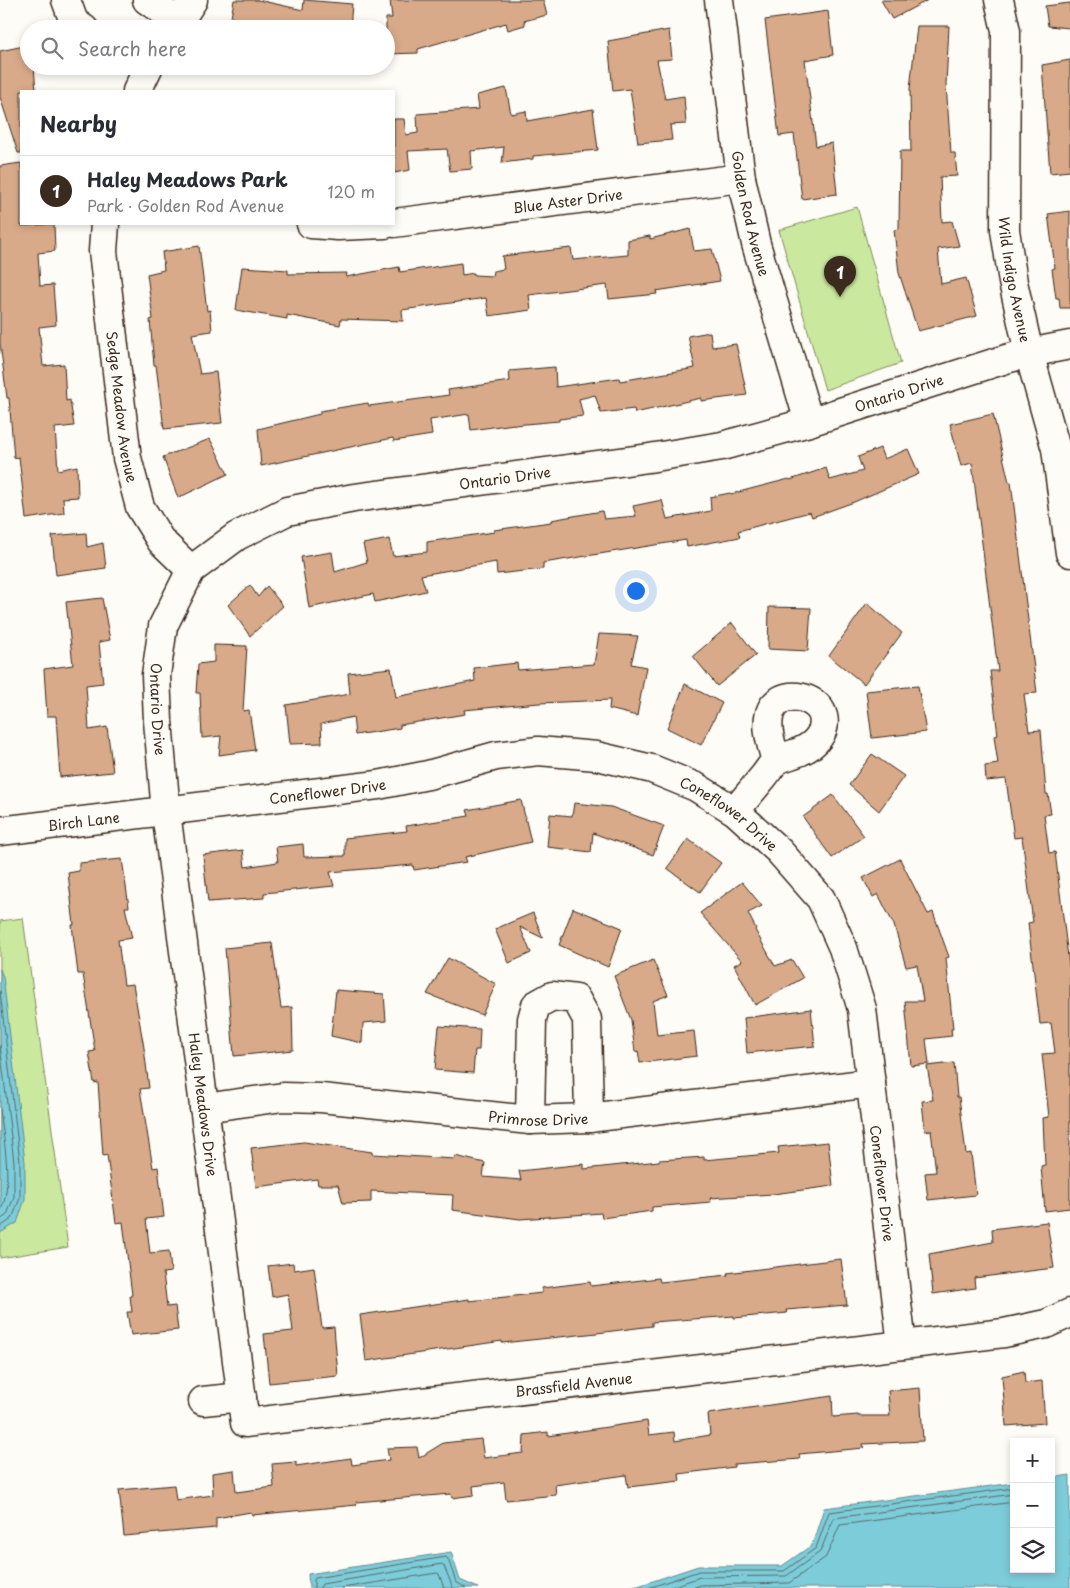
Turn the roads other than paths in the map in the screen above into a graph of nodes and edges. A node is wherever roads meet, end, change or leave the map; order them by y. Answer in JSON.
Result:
{"nodes":[{"id":1,"x":66,"y":0,"type":"edge"},
{"id":2,"x":146,"y":0,"type":"edge"},
{"id":3,"x":719,"y":0,"type":"edge"},
{"id":4,"x":999,"y":0,"type":"edge"},
{"id":5,"x":182,"y":17,"type":"edge"},
{"id":6,"x":73,"y":20,"type":"edge"},
{"id":7,"x":741,"y":178,"type":"junction"},
{"id":8,"x":395,"y":223,"type":"edge"},
{"id":9,"x":105,"y":225,"type":"edge"},
{"id":10,"x":324,"y":225,"type":"edge"},
{"id":11,"x":362,"y":225,"type":"edge"},
{"id":12,"x":1070,"y":344,"type":"edge"},
{"id":13,"x":1029,"y":353,"type":"junction"},
{"id":14,"x":809,"y":422,"type":"junction"},
{"id":15,"x":1070,"y":553,"type":"edge"},
{"id":16,"x":191,"y":570,"type":"junction"},
{"id":17,"x":776,"y":761,"type":"dead end"},
{"id":18,"x":735,"y":811,"type":"junction"},
{"id":19,"x":166,"y":812,"type":"junction"},
{"id":20,"x":0,"y":831,"type":"edge"},
{"id":21,"x":871,"y":1083,"type":"junction"},
{"id":22,"x":204,"y":1108,"type":"junction"},
{"id":23,"x":589,"y":1118,"type":"junction"},
{"id":24,"x":530,"y":1120,"type":"junction"},
{"id":25,"x":1070,"y":1313,"type":"edge"},
{"id":26,"x":902,"y":1345,"type":"junction"},
{"id":27,"x":203,"y":1401,"type":"dead end"},
{"id":28,"x":243,"y":1410,"type":"junction"}],
"edges":[{"from":1,"to":6,"type":"street"},
{"from":2,"to":5,"type":"street"},
{"from":3,"to":7,"type":"street","name":"Golden Rod Avenue"},
{"from":4,"to":13,"type":"street","name":"Wild Indigo Avenue"},
{"from":7,"to":8,"type":"street","name":"Blue Aster Drive"},
{"from":7,"to":14,"type":"street","name":"Golden Rod Avenue"},
{"from":9,"to":16,"type":"street","name":"Sedge Meadow Avenue"},
{"from":10,"to":11,"type":"street"},
{"from":12,"to":13,"type":"street","name":"Ontario Drive"},
{"from":13,"to":14,"type":"street","name":"Ontario Drive"},
{"from":13,"to":15,"type":"street","name":"Wild Indigo Avenue"},
{"from":14,"to":16,"type":"street","name":"Ontario Drive"},
{"from":16,"to":19,"type":"street","name":"Ontario Drive"},
{"from":17,"to":18,"type":"street"},
{"from":18,"to":19,"type":"street","name":"Coneflower Drive"},
{"from":18,"to":21,"type":"street","name":"Coneflower Drive"},
{"from":19,"to":20,"type":"street","name":"Birch Lane"},
{"from":19,"to":22,"type":"street","name":"Haley Meadows Drive"},
{"from":21,"to":23,"type":"street","name":"Primrose Drive"},
{"from":21,"to":26,"type":"street","name":"Coneflower Drive"},
{"from":22,"to":24,"type":"street","name":"Primrose Drive"},
{"from":22,"to":28,"type":"street","name":"Haley Meadows Drive"},
{"from":23,"to":24,"type":"street","name":"Primrose Drive"},
{"from":23,"to":24,"type":"street"},
{"from":25,"to":26,"type":"street"},
{"from":26,"to":28,"type":"street","name":"Brassfield Avenue"},
{"from":27,"to":28,"type":"street"}]}
